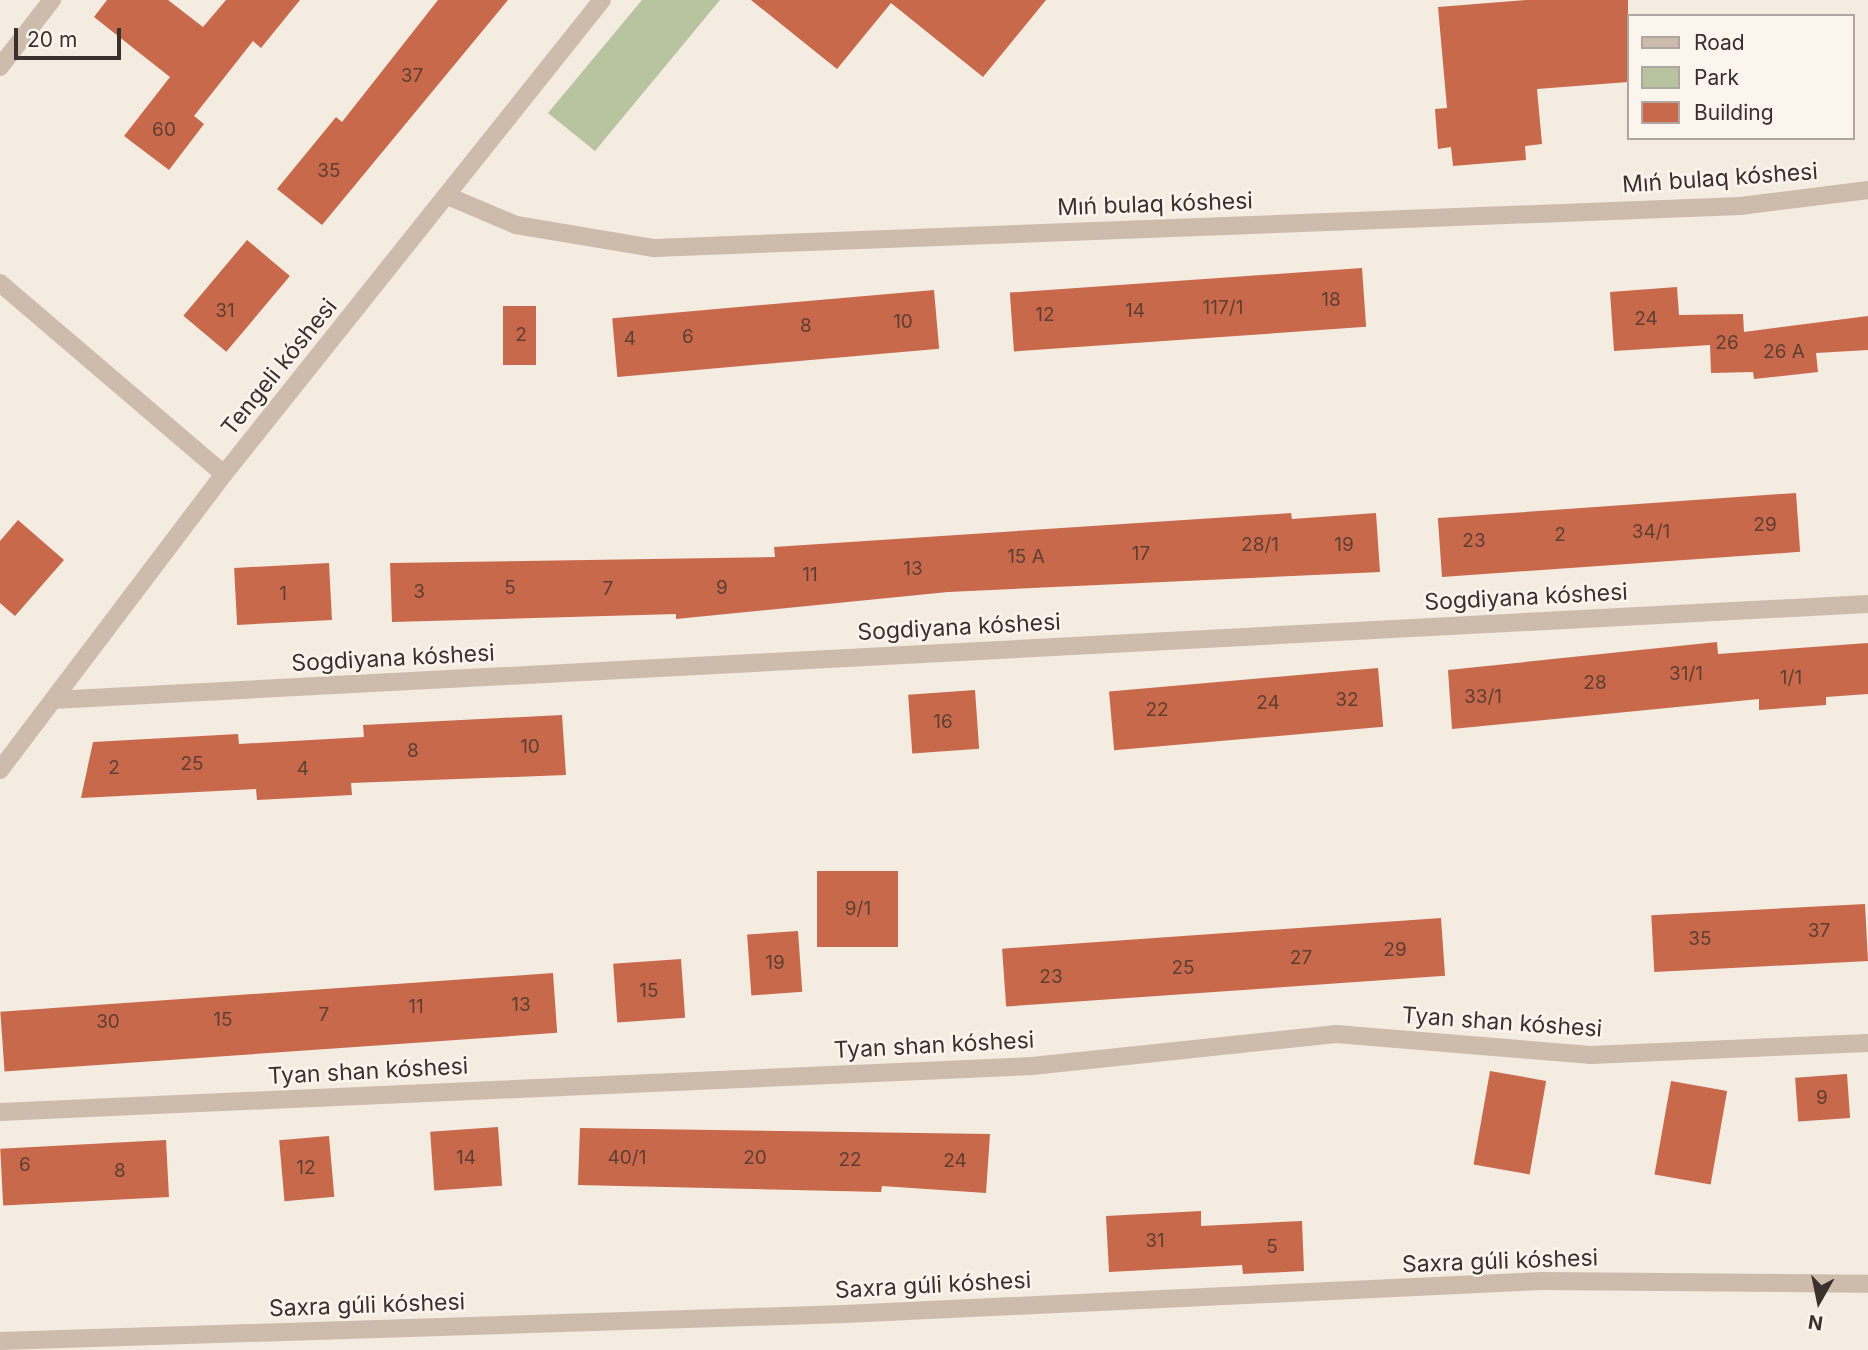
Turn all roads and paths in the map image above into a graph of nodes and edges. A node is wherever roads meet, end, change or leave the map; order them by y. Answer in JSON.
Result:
{"nodes":[{"id":1,"x":52,"y":0,"type":"edge"},
{"id":2,"x":602,"y":0,"type":"edge"},
{"id":3,"x":0,"y":67,"type":"edge"},
{"id":4,"x":1868,"y":190,"type":"edge"},
{"id":5,"x":450,"y":197,"type":"junction"},
{"id":6,"x":0,"y":284,"type":"edge"},
{"id":7,"x":224,"y":474,"type":"junction"},
{"id":8,"x":1868,"y":604,"type":"edge"},
{"id":9,"x":53,"y":700,"type":"junction"},
{"id":10,"x":0,"y":770,"type":"edge"},
{"id":11,"x":1868,"y":1043,"type":"edge"},
{"id":12,"x":0,"y":1112,"type":"edge"},
{"id":13,"x":1868,"y":1284,"type":"edge"},
{"id":14,"x":0,"y":1340,"type":"edge"}],
"edges":[{"from":1,"to":3,"type":"street"},
{"from":2,"to":5,"type":"street","name":"Tengeli kóshesi"},
{"from":4,"to":5,"type":"street","name":"Mıń bulaq kóshesi"},
{"from":5,"to":7,"type":"street","name":"Tengeli kóshesi"},
{"from":6,"to":7,"type":"street"},
{"from":7,"to":9,"type":"street","name":"Tengeli kóshesi"},
{"from":8,"to":9,"type":"street","name":"Sogdiyana kóshesi"},
{"from":9,"to":10,"type":"street","name":"Tengeli kóshesi"},
{"from":11,"to":12,"type":"street","name":"Tyan shan kóshesi"},
{"from":13,"to":14,"type":"street","name":"Saxra gúli kóshesi"}]}
